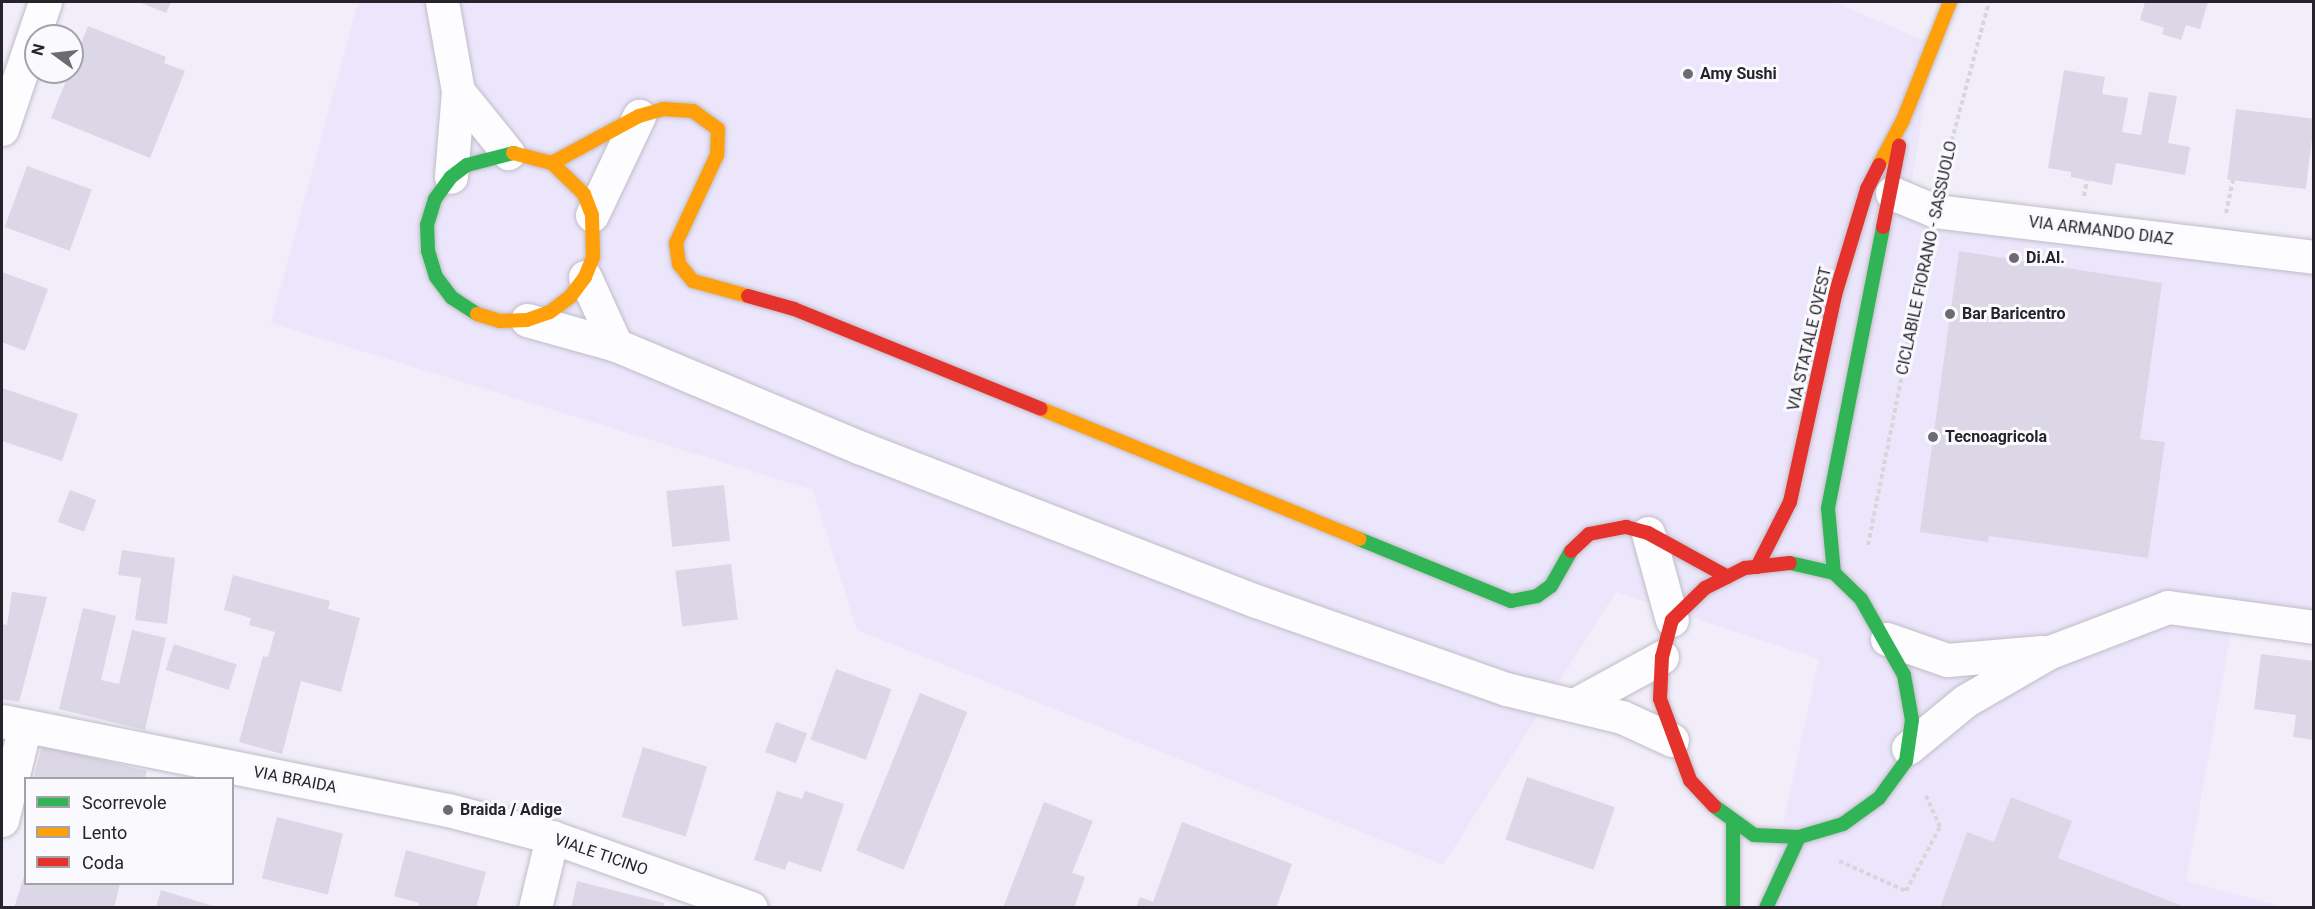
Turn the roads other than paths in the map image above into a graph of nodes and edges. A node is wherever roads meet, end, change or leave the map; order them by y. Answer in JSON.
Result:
{"nodes":[{"id":1,"x":45,"y":2,"type":"edge"},
{"id":2,"x":442,"y":2,"type":"edge"},
{"id":3,"x":1950,"y":2,"type":"edge"},
{"id":4,"x":458,"y":91,"type":"junction"},
{"id":5,"x":639,"y":116,"type":"junction"},
{"id":6,"x":1903,"y":120,"type":"junction"},
{"id":7,"x":2,"y":129,"type":"edge"},
{"id":8,"x":508,"y":153,"type":"junction"},
{"id":9,"x":552,"y":163,"type":"junction"},
{"id":10,"x":451,"y":177,"type":"junction"},
{"id":11,"x":1892,"y":193,"type":"junction"},
{"id":12,"x":592,"y":215,"type":"junction"},
{"id":13,"x":2313,"y":257,"type":"edge"},
{"id":14,"x":585,"y":277,"type":"junction"},
{"id":15,"x":527,"y":320,"type":"junction"},
{"id":16,"x":616,"y":345,"type":"junction"},
{"id":17,"x":1648,"y":533,"type":"junction"},
{"id":18,"x":1757,"y":567,"type":"junction"},
{"id":19,"x":1834,"y":573,"type":"junction"},
{"id":20,"x":1728,"y":577,"type":"junction"},
{"id":21,"x":1672,"y":620,"type":"junction"},
{"id":22,"x":2313,"y":627,"type":"edge"},
{"id":23,"x":1887,"y":639,"type":"junction"},
{"id":24,"x":2050,"y":652,"type":"junction"},
{"id":25,"x":1662,"y":657,"type":"junction"},
{"id":26,"x":1576,"y":704,"type":"junction"},
{"id":27,"x":13,"y":724,"type":"edge"},
{"id":28,"x":1672,"y":740,"type":"junction"},
{"id":29,"x":1908,"y":748,"type":"junction"},
{"id":30,"x":448,"y":810,"type":"joint"},
{"id":31,"x":2,"y":820,"type":"edge"},
{"id":32,"x":1732,"y":820,"type":"junction"},
{"id":33,"x":552,"y":837,"type":"junction"},
{"id":34,"x":1799,"y":837,"type":"junction"},
{"id":35,"x":536,"y":908,"type":"edge"},
{"id":36,"x":752,"y":908,"type":"edge"},
{"id":37,"x":1733,"y":908,"type":"edge"},
{"id":38,"x":1766,"y":908,"type":"edge"}],
"edges":[{"from":1,"to":7,"type":"street"},
{"from":2,"to":4,"type":"street"},
{"from":3,"to":6,"type":"street","name":"VIA STATALE OVEST"},
{"from":4,"to":8,"type":"street"},
{"from":4,"to":10,"type":"street"},
{"from":5,"to":9,"type":"street"},
{"from":5,"to":12,"type":"street"},
{"from":5,"to":17,"type":"street"},
{"from":6,"to":11,"type":"street","name":"VIA STATALE OVEST"},
{"from":6,"to":18,"type":"street","name":"VIA STATALE OVEST"},
{"from":8,"to":9,"type":"street"},
{"from":8,"to":10,"type":"street"},
{"from":9,"to":12,"type":"street"},
{"from":10,"to":15,"type":"street"},
{"from":11,"to":13,"type":"street","name":"VIA ARMANDO DIAZ"},
{"from":11,"to":19,"type":"street","name":"VIA STATALE OVEST"},
{"from":12,"to":14,"type":"street"},
{"from":14,"to":15,"type":"street"},
{"from":14,"to":16,"type":"street"},
{"from":15,"to":16,"type":"street"},
{"from":16,"to":26,"type":"street"},
{"from":17,"to":20,"type":"street"},
{"from":17,"to":21,"type":"street"},
{"from":18,"to":19,"type":"street"},
{"from":18,"to":20,"type":"street"},
{"from":19,"to":23,"type":"street"},
{"from":20,"to":21,"type":"street"},
{"from":21,"to":25,"type":"street"},
{"from":22,"to":24,"type":"street"},
{"from":23,"to":24,"type":"street"},
{"from":23,"to":29,"type":"street"},
{"from":24,"to":29,"type":"street"},
{"from":25,"to":26,"type":"street"},
{"from":25,"to":28,"type":"street"},
{"from":26,"to":28,"type":"street"},
{"from":27,"to":30,"type":"street","name":"VIA BRAIDA"},
{"from":27,"to":31,"type":"street"},
{"from":28,"to":32,"type":"street"},
{"from":29,"to":34,"type":"street"},
{"from":30,"to":33,"type":"street","name":"VIALE TICINO"},
{"from":32,"to":34,"type":"street"},
{"from":32,"to":37,"type":"street"},
{"from":33,"to":35,"type":"street"},
{"from":33,"to":36,"type":"street","name":"VIALE TICINO"},
{"from":34,"to":38,"type":"street"}]}
